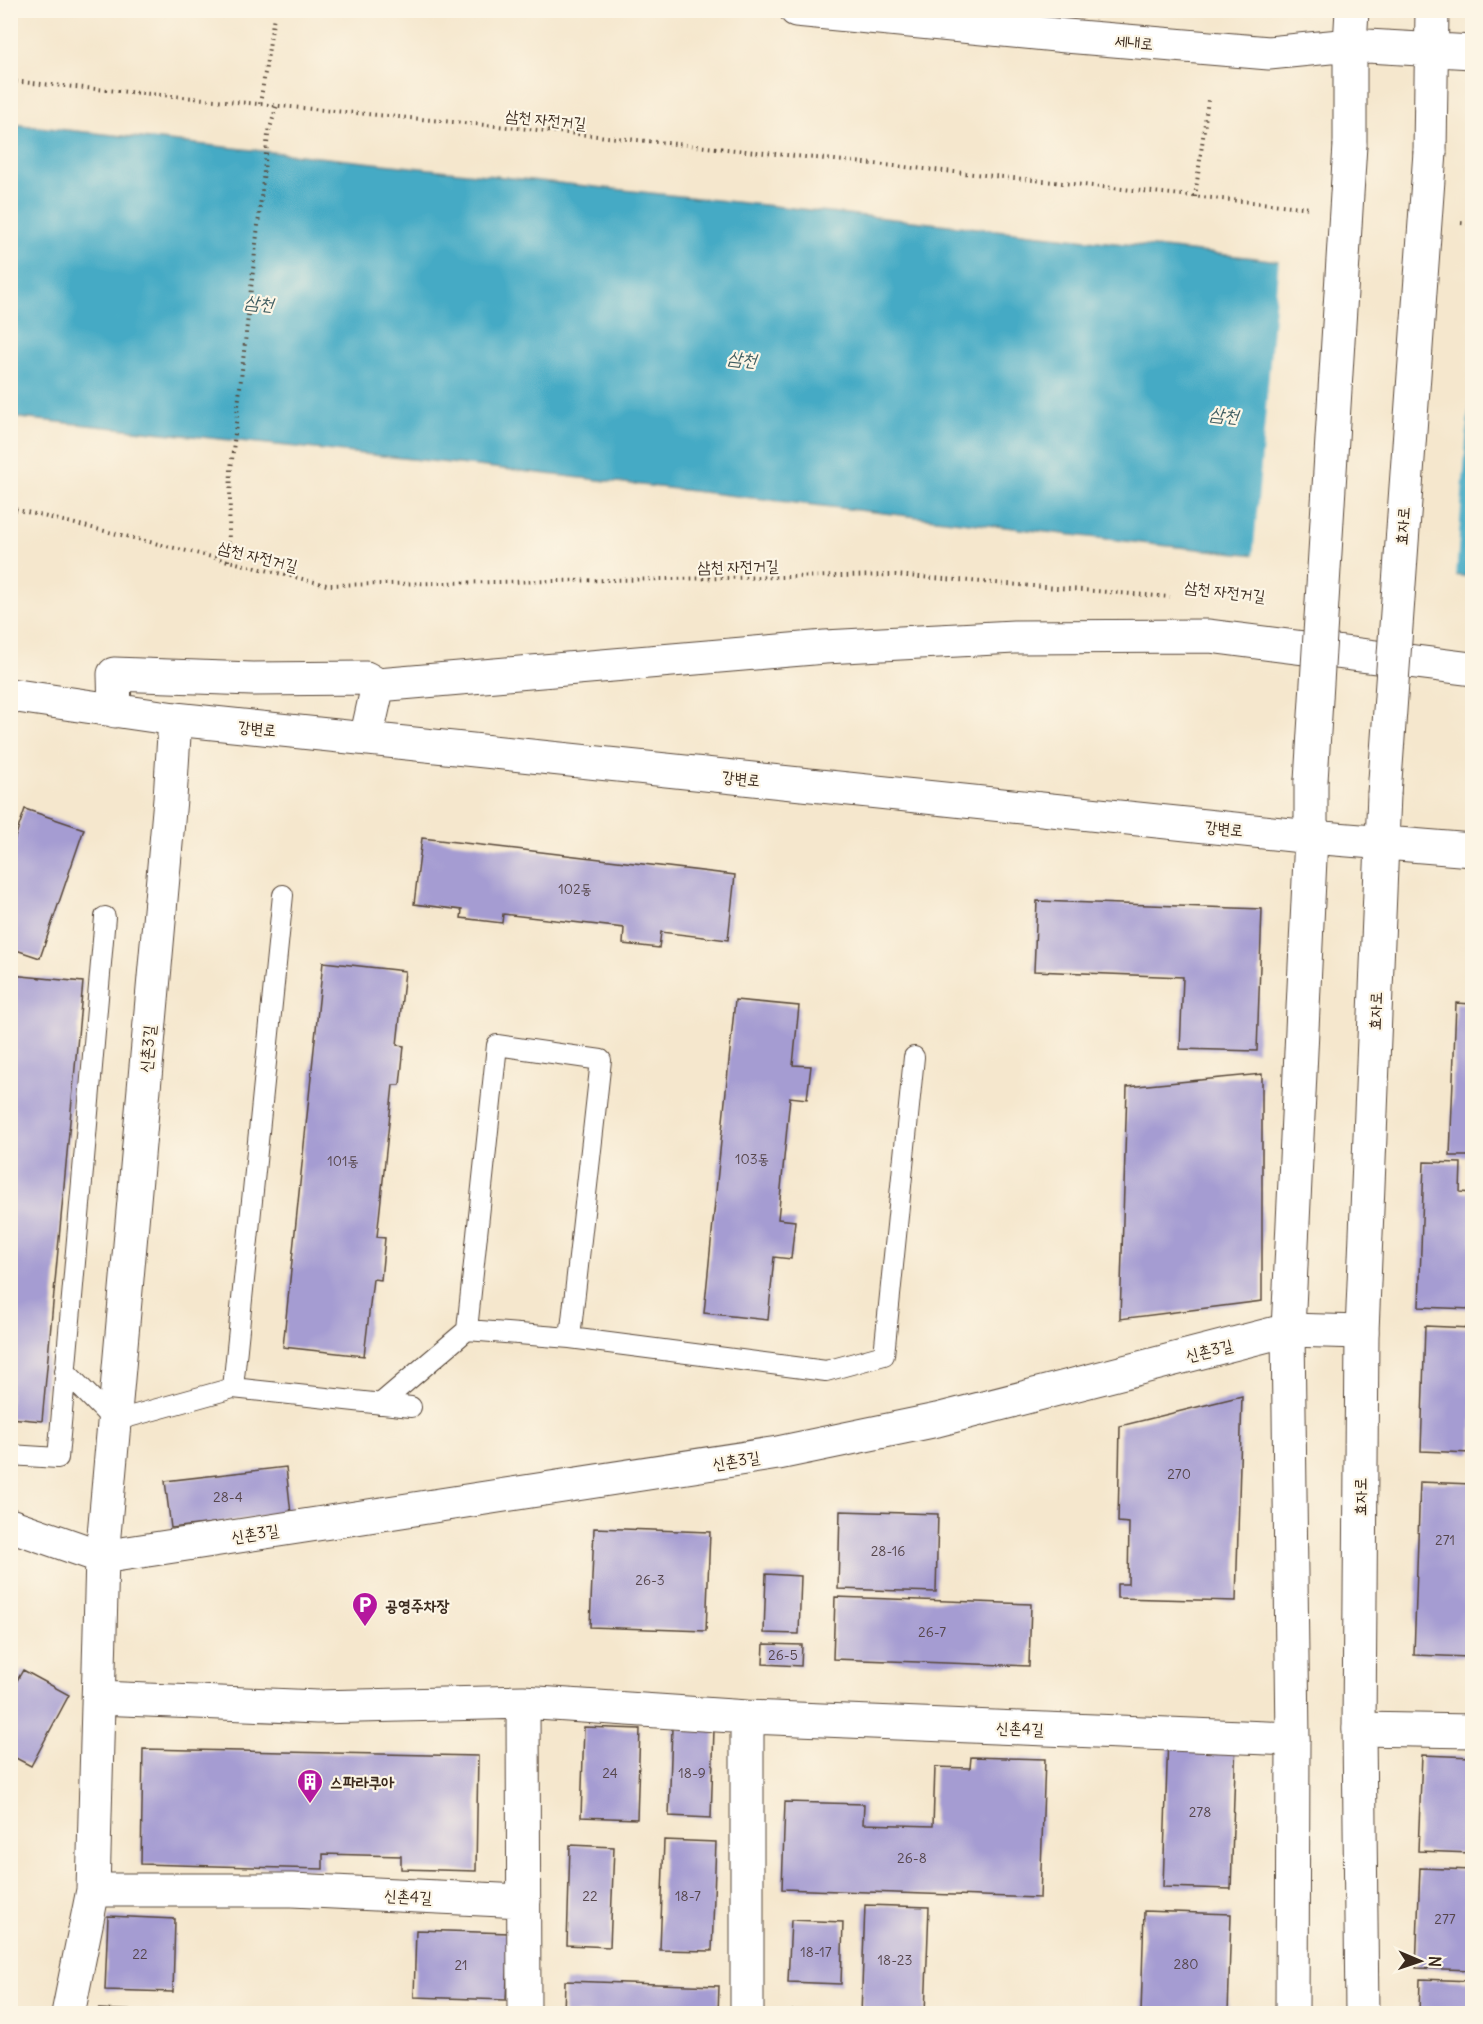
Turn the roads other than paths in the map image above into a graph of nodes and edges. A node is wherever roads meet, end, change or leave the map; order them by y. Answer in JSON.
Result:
{"nodes":[{"id":1,"x":796,"y":10,"type":"edge"},
{"id":2,"x":1352,"y":10,"type":"edge"},
{"id":3,"x":1432,"y":10,"type":"edge"},
{"id":4,"x":1350,"y":45,"type":"junction"},
{"id":5,"x":1431,"y":50,"type":"junction"},
{"id":6,"x":1473,"y":52,"type":"edge"},
{"id":7,"x":1473,"y":669,"type":"edge"},
{"id":8,"x":378,"y":685,"type":"junction"},
{"id":9,"x":10,"y":695,"type":"edge"},
{"id":10,"x":115,"y":711,"type":"junction"},
{"id":11,"x":176,"y":719,"type":"junction"},
{"id":12,"x":366,"y":739,"type":"junction"},
{"id":13,"x":1311,"y":837,"type":"junction"},
{"id":14,"x":1383,"y":844,"type":"junction"},
{"id":15,"x":1473,"y":850,"type":"edge"},
{"id":16,"x":283,"y":895,"type":"dead end"},
{"id":17,"x":105,"y":917,"type":"dead end"},
{"id":18,"x":914,"y":1057,"type":"dead end"},
{"id":19,"x":467,"y":1330,"type":"junction"},
{"id":20,"x":1288,"y":1330,"type":"junction"},
{"id":21,"x":1362,"y":1332,"type":"junction"},
{"id":22,"x":570,"y":1338,"type":"junction"},
{"id":23,"x":65,"y":1371,"type":"junction"},
{"id":24,"x":233,"y":1388,"type":"junction"},
{"id":25,"x":380,"y":1404,"type":"junction"},
{"id":26,"x":411,"y":1407,"type":"dead end"},
{"id":27,"x":114,"y":1421,"type":"junction"},
{"id":28,"x":10,"y":1455,"type":"edge"},
{"id":29,"x":10,"y":1525,"type":"edge"},
{"id":30,"x":102,"y":1557,"type":"junction"},
{"id":31,"x":99,"y":1698,"type":"junction"},
{"id":32,"x":523,"y":1702,"type":"junction"},
{"id":33,"x":747,"y":1717,"type":"junction"},
{"id":34,"x":1359,"y":1729,"type":"junction"},
{"id":35,"x":1473,"y":1731,"type":"edge"},
{"id":36,"x":1293,"y":1739,"type":"junction"},
{"id":37,"x":93,"y":1890,"type":"junction"},
{"id":38,"x":524,"y":1901,"type":"junction"},
{"id":39,"x":68,"y":2013,"type":"edge"},
{"id":40,"x":524,"y":2013,"type":"edge"},
{"id":41,"x":747,"y":2013,"type":"edge"},
{"id":42,"x":1292,"y":2013,"type":"edge"},
{"id":43,"x":1362,"y":2013,"type":"edge"}],
"edges":[{"from":1,"to":4,"type":"street","name":"세내로"},
{"from":2,"to":4,"type":"street"},
{"from":3,"to":5,"type":"street","name":"효자로"},
{"from":4,"to":5,"type":"street","name":"세내로"},
{"from":4,"to":13,"type":"street","bridge":true},
{"from":5,"to":6,"type":"street","name":"세내로"},
{"from":5,"to":14,"type":"street","name":"효자로","bridge":true},
{"from":7,"to":8,"type":"street"},
{"from":8,"to":10,"type":"street"},
{"from":8,"to":12,"type":"street"},
{"from":9,"to":10,"type":"street","name":"강변로"},
{"from":10,"to":11,"type":"street","name":"강변로"},
{"from":11,"to":12,"type":"street","name":"강변로"},
{"from":11,"to":27,"type":"street","name":"신촌3길"},
{"from":12,"to":13,"type":"street","name":"강변로"},
{"from":13,"to":14,"type":"street","name":"강변로"},
{"from":13,"to":20,"type":"street"},
{"from":14,"to":15,"type":"street","name":"강변로"},
{"from":14,"to":21,"type":"street","name":"효자로"},
{"from":16,"to":24,"type":"lane"},
{"from":17,"to":23,"type":"lane"},
{"from":18,"to":22,"type":"lane"},
{"from":19,"to":22,"type":"lane"},
{"from":19,"to":22,"type":"lane"},
{"from":19,"to":25,"type":"lane"},
{"from":20,"to":21,"type":"street","name":"신촌3길"},
{"from":20,"to":30,"type":"street","name":"신촌3길"},
{"from":20,"to":36,"type":"street"},
{"from":21,"to":34,"type":"street","name":"효자로"},
{"from":23,"to":27,"type":"lane"},
{"from":23,"to":28,"type":"lane"},
{"from":24,"to":25,"type":"lane"},
{"from":24,"to":27,"type":"lane"},
{"from":25,"to":26,"type":"lane"},
{"from":27,"to":30,"type":"street","name":"신촌3길"},
{"from":29,"to":30,"type":"street","name":"신촌3길"},
{"from":30,"to":31,"type":"street","name":"신촌3길"},
{"from":31,"to":32,"type":"street","name":"신촌4길"},
{"from":31,"to":37,"type":"street","name":"신촌3길"},
{"from":32,"to":33,"type":"street","name":"신촌4길"},
{"from":32,"to":38,"type":"street"},
{"from":33,"to":36,"type":"street","name":"신촌4길"},
{"from":33,"to":41,"type":"street"},
{"from":34,"to":35,"type":"street"},
{"from":34,"to":43,"type":"street","name":"효자로"},
{"from":36,"to":42,"type":"street"},
{"from":37,"to":38,"type":"street","name":"신촌4길"},
{"from":37,"to":39,"type":"street","name":"신촌3길"},
{"from":38,"to":40,"type":"street"}]}
